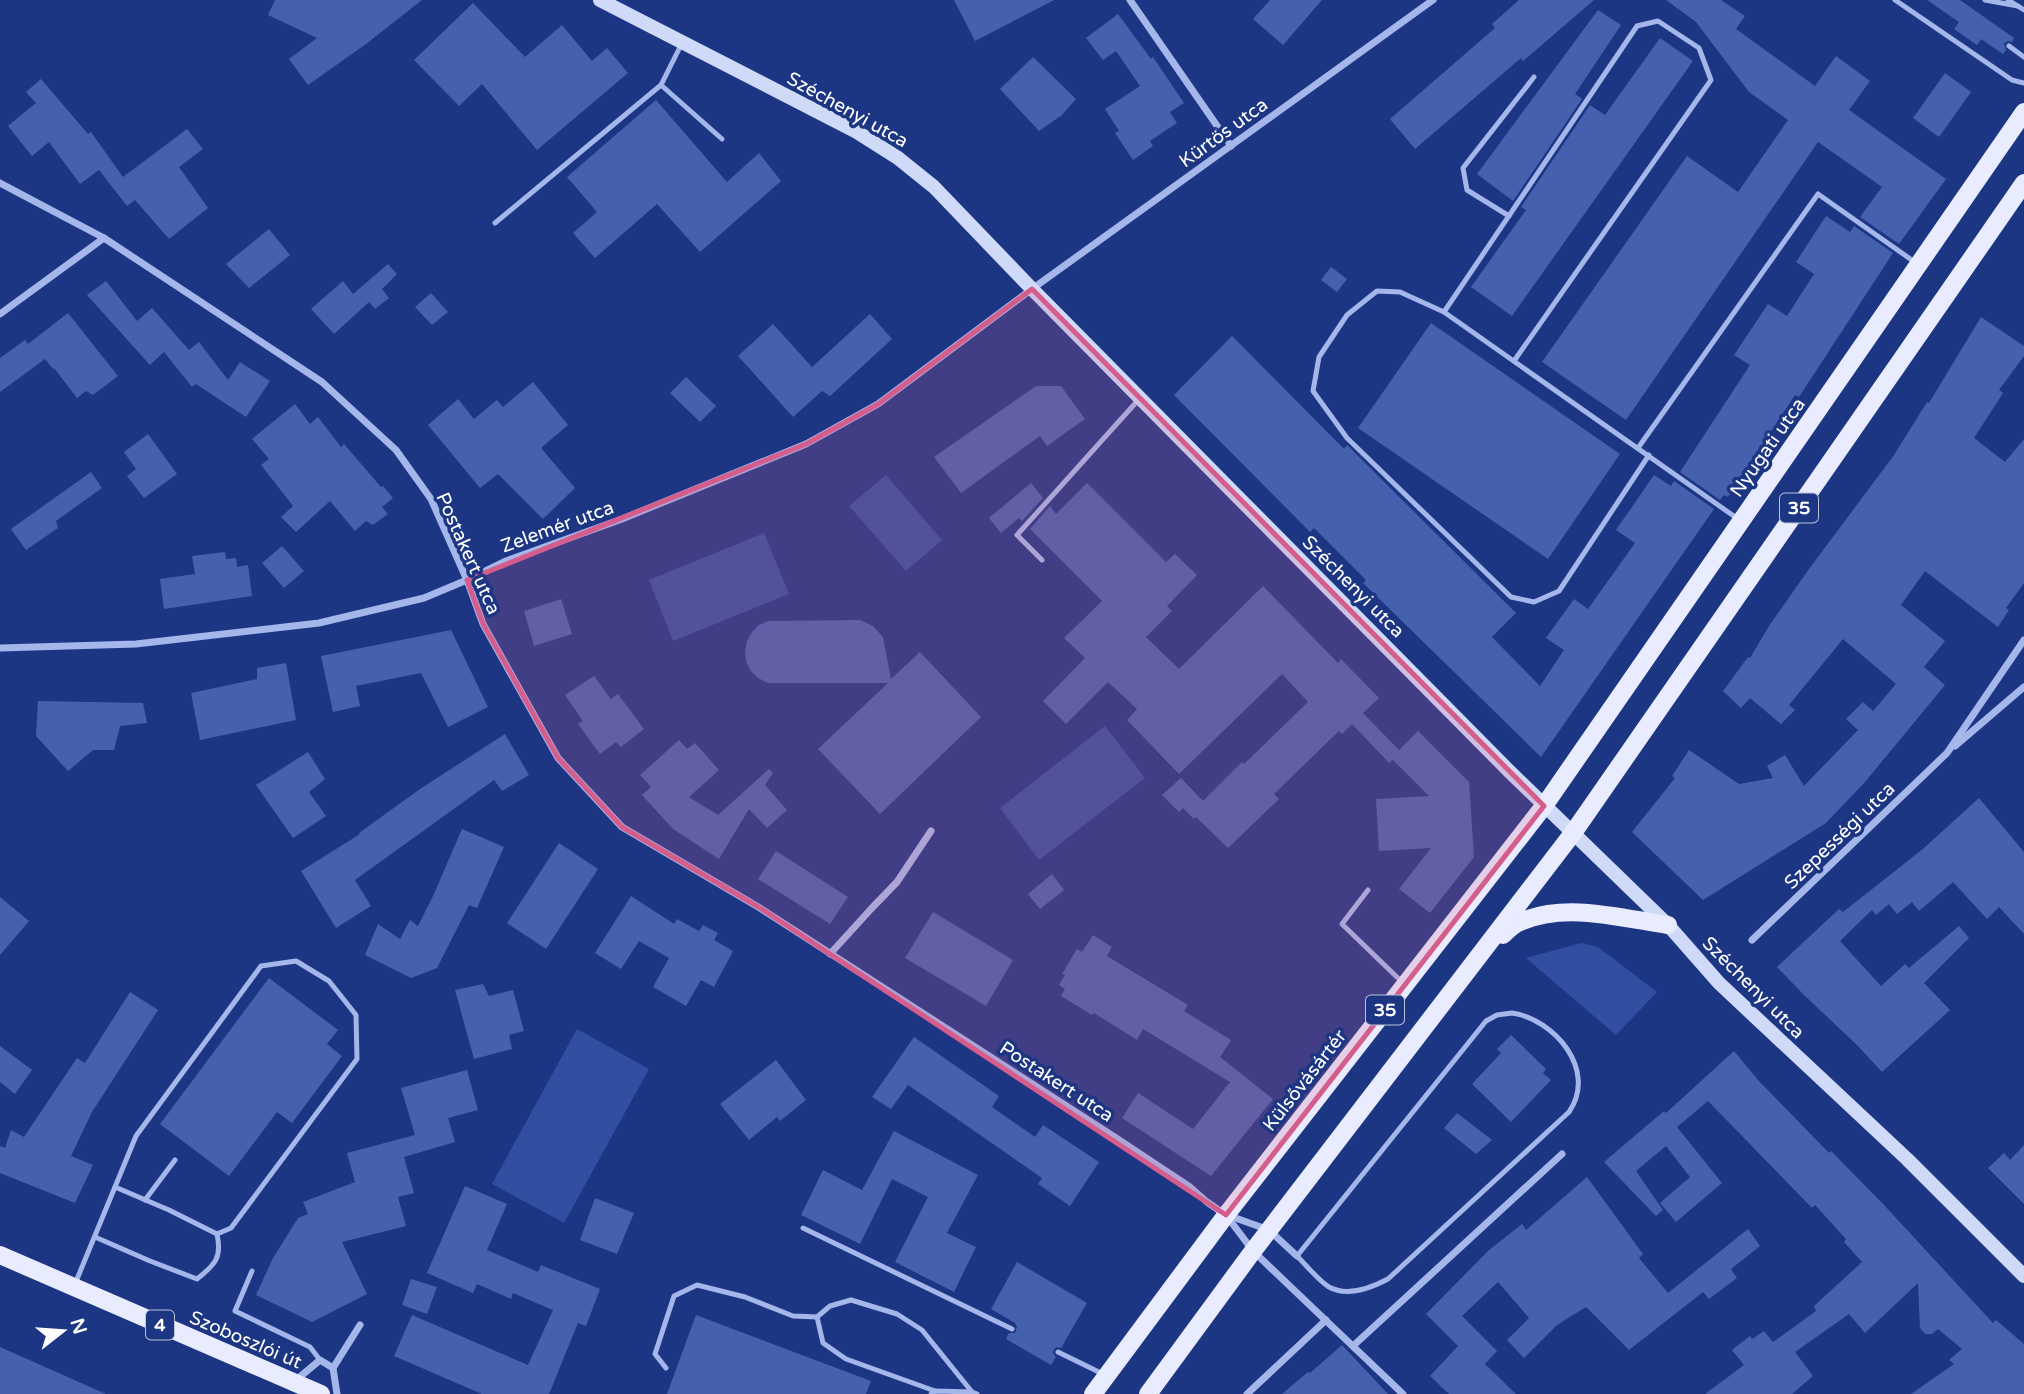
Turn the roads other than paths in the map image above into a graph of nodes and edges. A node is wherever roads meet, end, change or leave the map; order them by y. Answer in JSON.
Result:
{"nodes":[{"id":1,"x":600,"y":0,"type":"edge"},
{"id":2,"x":1130,"y":0,"type":"edge"},
{"id":3,"x":1433,"y":0,"type":"edge"},
{"id":4,"x":1895,"y":0,"type":"edge"},
{"id":5,"x":1985,"y":0,"type":"edge"},
{"id":6,"x":2016,"y":3,"type":"edge"},
{"id":7,"x":682,"y":42,"type":"junction"},
{"id":8,"x":2009,"y":46,"type":"dead end"},
{"id":9,"x":2024,"y":57,"type":"edge"},
{"id":10,"x":1534,"y":77,"type":"dead end"},
{"id":11,"x":2024,"y":83,"type":"edge"},
{"id":12,"x":661,"y":85,"type":"junction"},
{"id":13,"x":2024,"y":111,"type":"edge"},
{"id":14,"x":722,"y":139,"type":"dead end"},
{"id":15,"x":1231,"y":146,"type":"junction"},
{"id":16,"x":0,"y":183,"type":"edge"},
{"id":17,"x":2024,"y":183,"type":"edge"},
{"id":18,"x":1509,"y":216,"type":"junction"},
{"id":19,"x":495,"y":223,"type":"dead end"},
{"id":20,"x":104,"y":238,"type":"junction"},
{"id":21,"x":1918,"y":265,"type":"junction"},
{"id":22,"x":1032,"y":289,"type":"junction"},
{"id":23,"x":1444,"y":312,"type":"junction"},
{"id":24,"x":0,"y":314,"type":"edge"},
{"id":25,"x":1514,"y":361,"type":"junction"},
{"id":26,"x":1140,"y":398,"type":"junction"},
{"id":27,"x":1638,"y":448,"type":"junction"},
{"id":28,"x":1649,"y":455,"type":"junction"},
{"id":29,"x":1741,"y":520,"type":"junction"},
{"id":30,"x":1042,"y":560,"type":"dead end"},
{"id":31,"x":467,"y":580,"type":"junction"},
{"id":32,"x":2024,"y":640,"type":"edge"},
{"id":33,"x":0,"y":648,"type":"edge"},
{"id":34,"x":2024,"y":687,"type":"edge"},
{"id":35,"x":1947,"y":753,"type":"junction"},
{"id":36,"x":1544,"y":806,"type":"junction"},
{"id":37,"x":931,"y":831,"type":"dead end"},
{"id":38,"x":1573,"y":833,"type":"junction"},
{"id":39,"x":1368,"y":890,"type":"dead end"},
{"id":40,"x":1668,"y":926,"type":"junction"},
{"id":41,"x":1752,"y":940,"type":"dead end"},
{"id":42,"x":1481,"y":953,"type":"junction"},
{"id":43,"x":830,"y":954,"type":"junction"},
{"id":44,"x":1405,"y":985,"type":"junction"},
{"id":45,"x":1562,"y":1154,"type":"dead end"},
{"id":46,"x":175,"y":1160,"type":"dead end"},
{"id":47,"x":115,"y":1187,"type":"junction"},
{"id":48,"x":145,"y":1200,"type":"junction"},
{"id":49,"x":1226,"y":1214,"type":"junction"},
{"id":50,"x":803,"y":1228,"type":"dead end"},
{"id":51,"x":1269,"y":1230,"type":"junction"},
{"id":52,"x":217,"y":1234,"type":"junction"},
{"id":53,"x":95,"y":1237,"type":"junction"},
{"id":54,"x":1253,"y":1251,"type":"junction"},
{"id":55,"x":0,"y":1255,"type":"edge"},
{"id":56,"x":1297,"y":1256,"type":"junction"},
{"id":57,"x":253,"y":1271,"type":"dead end"},
{"id":58,"x":2024,"y":1276,"type":"edge"},
{"id":59,"x":74,"y":1287,"type":"junction"},
{"id":60,"x":817,"y":1317,"type":"junction"},
{"id":61,"x":1326,"y":1320,"type":"junction"},
{"id":62,"x":360,"y":1325,"type":"dead end"},
{"id":63,"x":1012,"y":1329,"type":"dead end"},
{"id":64,"x":1353,"y":1346,"type":"junction"},
{"id":65,"x":1058,"y":1352,"type":"dead end"},
{"id":66,"x":320,"y":1360,"type":"junction"},
{"id":67,"x":333,"y":1368,"type":"junction"},
{"id":68,"x":666,"y":1368,"type":"dead end"},
{"id":69,"x":1107,"y":1376,"type":"junction"},
{"id":70,"x":294,"y":1382,"type":"junction"},
{"id":71,"x":933,"y":1393,"type":"edge"},
{"id":72,"x":974,"y":1393,"type":"edge"},
{"id":73,"x":321,"y":1394,"type":"edge"},
{"id":74,"x":337,"y":1394,"type":"edge"},
{"id":75,"x":1093,"y":1394,"type":"edge"},
{"id":76,"x":1148,"y":1394,"type":"edge"},
{"id":77,"x":1247,"y":1394,"type":"edge"},
{"id":78,"x":1403,"y":1394,"type":"edge"}],
"edges":[{"from":1,"to":7,"type":"street","name":"Széchenyi utca"},
{"from":2,"to":15,"type":"street"},
{"from":3,"to":15,"type":"street","name":"Kürtös utca"},
{"from":4,"to":11,"type":"lane"},
{"from":5,"to":6,"type":"lane"},
{"from":7,"to":12,"type":"lane"},
{"from":7,"to":22,"type":"street","name":"Széchenyi utca"},
{"from":8,"to":9,"type":"lane"},
{"from":10,"to":18,"type":"lane"},
{"from":12,"to":14,"type":"lane"},
{"from":12,"to":19,"type":"lane"},
{"from":13,"to":21,"type":"main road","name":"Nyugati utca","number":"35"},
{"from":15,"to":22,"type":"street","name":"Kürtös utca"},
{"from":16,"to":20,"type":"street","name":"Postakert utca"},
{"from":17,"to":38,"type":"main road","number":"35"},
{"from":18,"to":23,"type":"lane"},
{"from":18,"to":25,"type":"lane"},
{"from":20,"to":24,"type":"street"},
{"from":20,"to":31,"type":"street","name":"Postakert utca"},
{"from":21,"to":27,"type":"lane"},
{"from":21,"to":29,"type":"main road","name":"Nyugati utca","number":"35"},
{"from":22,"to":26,"type":"street","name":"Széchenyi utca"},
{"from":22,"to":31,"type":"street","name":"Zelemér utca"},
{"from":23,"to":25,"type":"lane"},
{"from":23,"to":28,"type":"lane"},
{"from":25,"to":27,"type":"lane"},
{"from":26,"to":30,"type":"lane"},
{"from":26,"to":36,"type":"street","name":"Széchenyi utca"},
{"from":27,"to":28,"type":"lane"},
{"from":28,"to":29,"type":"lane"},
{"from":29,"to":36,"type":"main road","name":"Nyugati utca","number":"35"},
{"from":31,"to":33,"type":"street","name":"Zelemér utca"},
{"from":31,"to":43,"type":"street","name":"Postakert utca"},
{"from":32,"to":35,"type":"street","name":"Szepességi utca"},
{"from":34,"to":35,"type":"street","name":"Szepességi utca"},
{"from":35,"to":41,"type":"street","name":"Szepességi utca"},
{"from":36,"to":38,"type":"street","name":"Széchenyi utca"},
{"from":36,"to":44,"type":"main road","name":"Külsővásártér","number":"35"},
{"from":37,"to":43,"type":"street"},
{"from":38,"to":40,"type":"street","name":"Széchenyi utca"},
{"from":38,"to":42,"type":"main road","number":"35"},
{"from":39,"to":44,"type":"lane"},
{"from":40,"to":42,"type":"main road"},
{"from":40,"to":58,"type":"street","name":"Széchenyi utca"},
{"from":42,"to":51,"type":"main road","number":"35"},
{"from":43,"to":49,"type":"street","name":"Postakert utca"},
{"from":44,"to":49,"type":"main road","name":"Külsővásártér","number":"35"},
{"from":45,"to":64,"type":"street"},
{"from":46,"to":48,"type":"lane"},
{"from":47,"to":48,"type":"lane"},
{"from":47,"to":52,"type":"lane"},
{"from":47,"to":53,"type":"lane"},
{"from":48,"to":52,"type":"lane"},
{"from":49,"to":51,"type":"street"},
{"from":49,"to":54,"type":"street","name":"Postakert utca"},
{"from":49,"to":69,"type":"main road","name":"Külsővásártér","number":"35"},
{"from":50,"to":63,"type":"lane"},
{"from":51,"to":54,"type":"main road","number":"35"},
{"from":51,"to":56,"type":"street"},
{"from":52,"to":53,"type":"lane"},
{"from":53,"to":59,"type":"lane"},
{"from":54,"to":61,"type":"street"},
{"from":54,"to":76,"type":"main road","number":"35"},
{"from":55,"to":59,"type":"main road","name":"Szoboszlói út","number":"4"},
{"from":56,"to":56,"type":"lane"},
{"from":57,"to":66,"type":"lane"},
{"from":59,"to":70,"type":"main road","name":"Szoboszlói út","number":"4"},
{"from":60,"to":68,"type":"lane"},
{"from":60,"to":71,"type":"lane"},
{"from":60,"to":72,"type":"lane"},
{"from":61,"to":64,"type":"street"},
{"from":61,"to":77,"type":"street"},
{"from":62,"to":67,"type":"street"},
{"from":64,"to":78,"type":"street"},
{"from":65,"to":69,"type":"lane"},
{"from":66,"to":67,"type":"street"},
{"from":66,"to":70,"type":"street"},
{"from":67,"to":74,"type":"street"},
{"from":69,"to":75,"type":"main road","name":"Külsővásártér","number":"35"},
{"from":70,"to":73,"type":"main road","name":"Szoboszlói út","number":"4"},
{"from":71,"to":72,"type":"lane"}]}
